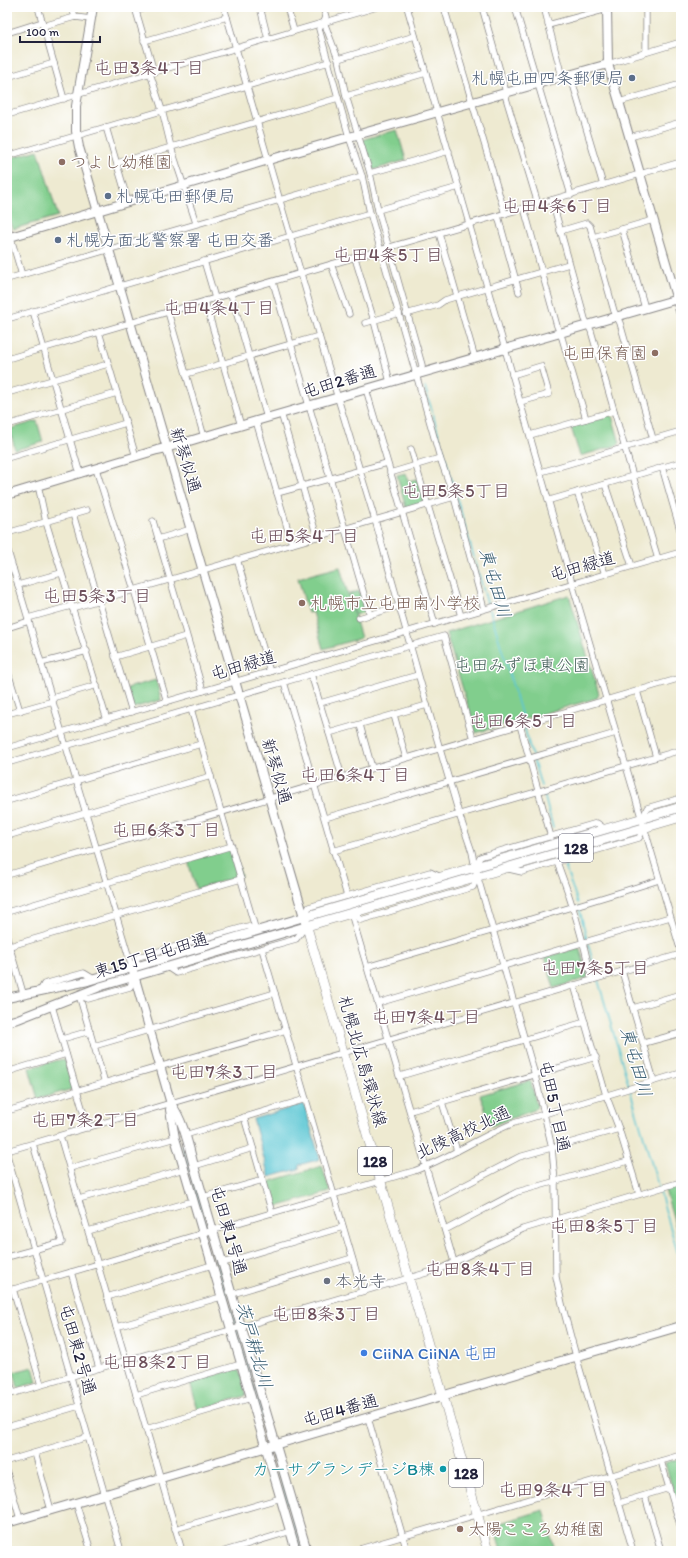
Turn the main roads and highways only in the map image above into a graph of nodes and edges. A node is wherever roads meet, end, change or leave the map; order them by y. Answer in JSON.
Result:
{"nodes":[{"id":1,"x":681,"y":807,"type":"edge"},
{"id":2,"x":681,"y":817,"type":"edge"},
{"id":3,"x":305,"y":921,"type":"junction"},
{"id":4,"x":488,"y":1551,"type":"edge"}],
"edges":[{"from":1,"to":3,"type":"main road","number":"128"},
{"from":2,"to":3,"type":"main road","number":"128"},
{"from":3,"to":4,"type":"main road","name":"札幌北広島環状線","number":"128"}]}
